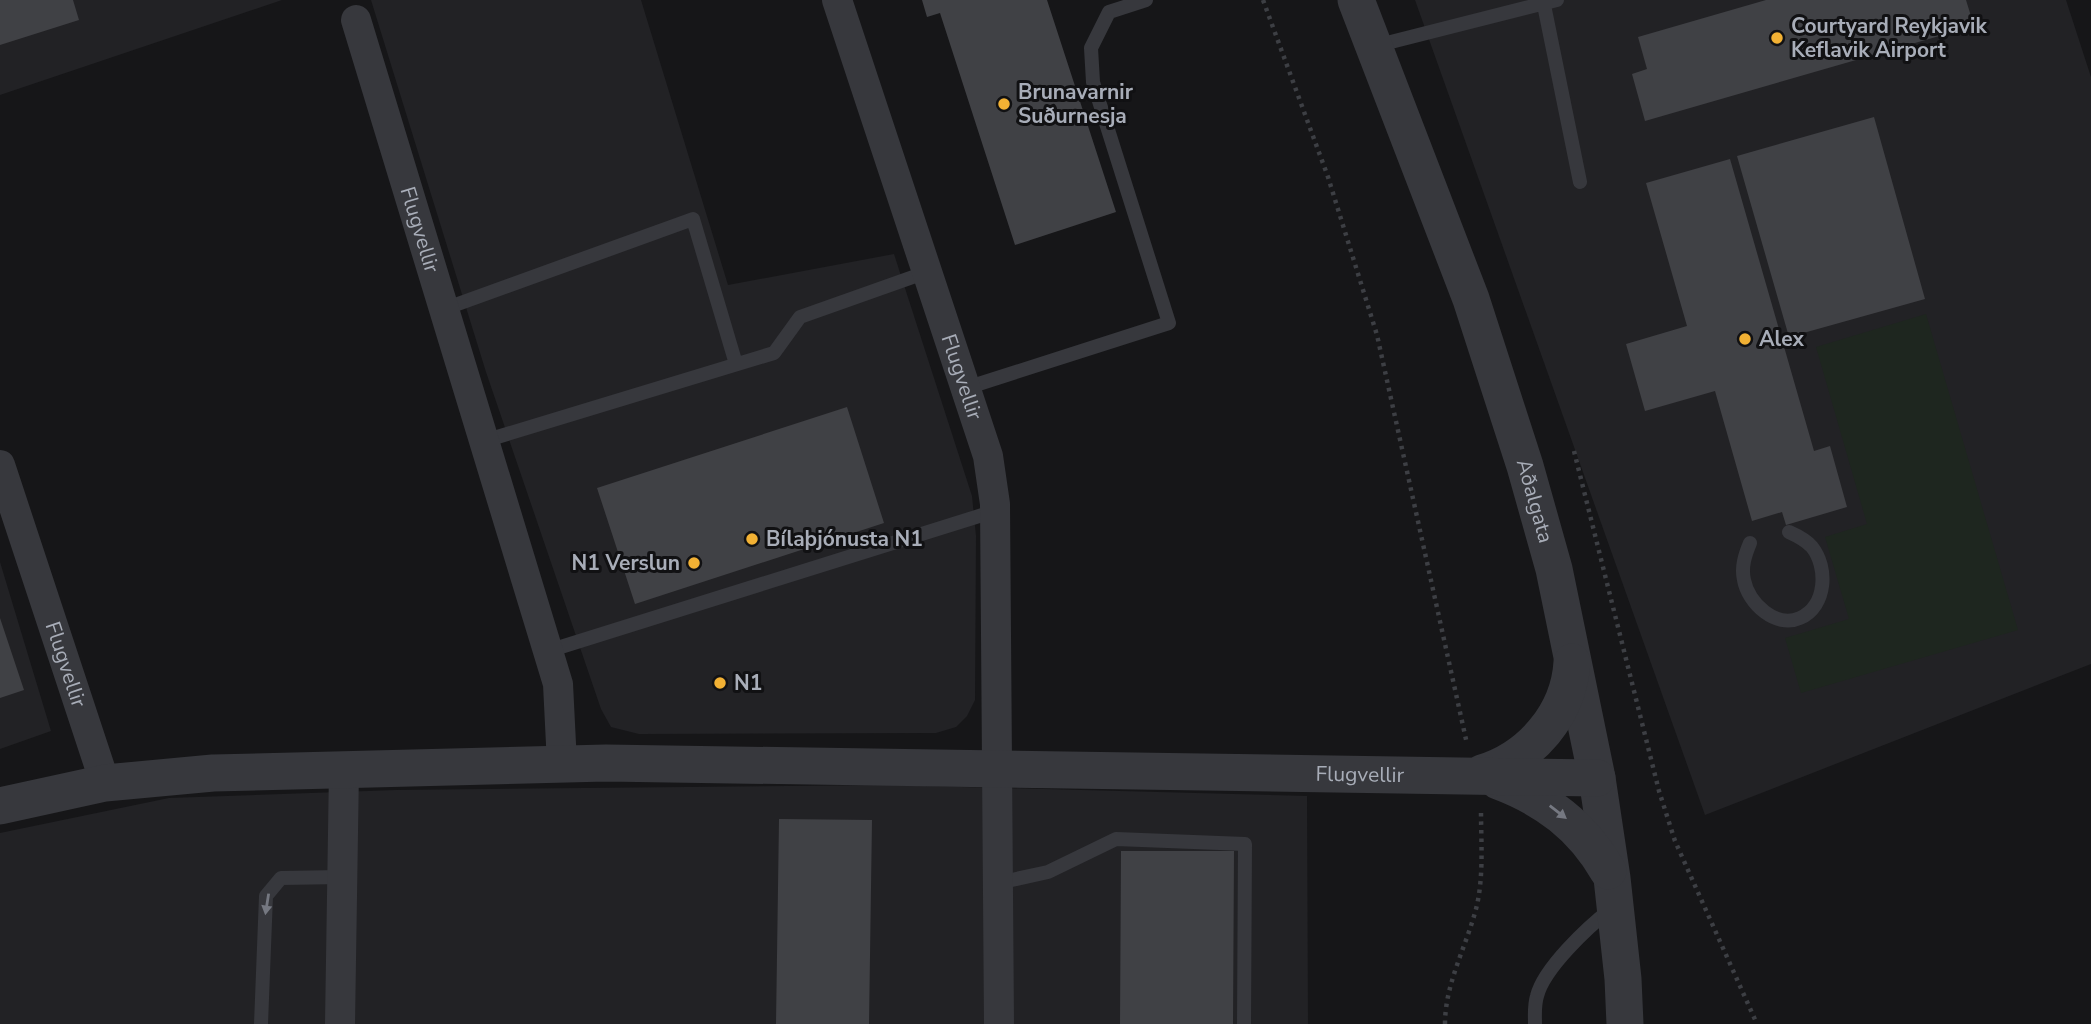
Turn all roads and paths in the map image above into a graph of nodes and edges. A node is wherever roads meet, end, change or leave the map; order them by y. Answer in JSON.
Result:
{"nodes":[{"id":1,"x":837,"y":0,"type":"edge"},
{"id":2,"x":1146,"y":0,"type":"edge"},
{"id":3,"x":1263,"y":0,"type":"edge"},
{"id":4,"x":1356,"y":0,"type":"edge"},
{"id":5,"x":1548,"y":1,"type":"edge"},
{"id":6,"x":356,"y":20,"type":"dead end"},
{"id":7,"x":1375,"y":46,"type":"junction"},
{"id":8,"x":1580,"y":182,"type":"dead end"},
{"id":9,"x":927,"y":272,"type":"junction"},
{"id":10,"x":444,"y":309,"type":"junction"},
{"id":11,"x":736,"y":364,"type":"junction"},
{"id":12,"x":965,"y":388,"type":"junction"},
{"id":13,"x":484,"y":441,"type":"junction"},
{"id":14,"x":1574,"y":451,"type":"dead end"},
{"id":15,"x":0,"y":465,"type":"edge"},
{"id":16,"x":995,"y":511,"type":"junction"},
{"id":17,"x":1790,"y":532,"type":"dead end"},
{"id":18,"x":1750,"y":543,"type":"dead end"},
{"id":19,"x":1573,"y":651,"type":"junction"},
{"id":20,"x":548,"y":652,"type":"junction"},
{"id":21,"x":562,"y":764,"type":"junction"},
{"id":22,"x":997,"y":768,"type":"junction"},
{"id":23,"x":344,"y":769,"type":"junction"},
{"id":24,"x":1474,"y":776,"type":"junction"},
{"id":25,"x":1597,"y":778,"type":"junction"},
{"id":26,"x":105,"y":783,"type":"junction"},
{"id":27,"x":0,"y":806,"type":"edge"},
{"id":28,"x":342,"y":877,"type":"junction"},
{"id":29,"x":998,"y":883,"type":"junction"},
{"id":30,"x":1613,"y":892,"type":"junction"},
{"id":31,"x":261,"y":1024,"type":"edge"},
{"id":32,"x":340,"y":1024,"type":"edge"},
{"id":33,"x":999,"y":1024,"type":"edge"},
{"id":34,"x":1244,"y":1024,"type":"edge"},
{"id":35,"x":1444,"y":1024,"type":"edge"},
{"id":36,"x":1535,"y":1024,"type":"edge"},
{"id":37,"x":1625,"y":1024,"type":"edge"},
{"id":38,"x":1757,"y":1024,"type":"edge"}],
"edges":[{"from":1,"to":9,"type":"street","name":"Flugvellir"},
{"from":2,"to":12,"type":"lane"},
{"from":3,"to":24,"type":"path"},
{"from":4,"to":7,"type":"street","name":"Aðalgata"},
{"from":5,"to":7,"type":"lane"},
{"from":5,"to":8,"type":"lane"},
{"from":6,"to":10,"type":"street","name":"Flugvellir"},
{"from":7,"to":19,"type":"street","name":"Aðalgata"},
{"from":9,"to":11,"type":"lane"},
{"from":9,"to":12,"type":"street","name":"Flugvellir"},
{"from":10,"to":11,"type":"lane"},
{"from":10,"to":13,"type":"street","name":"Flugvellir"},
{"from":11,"to":13,"type":"lane"},
{"from":12,"to":16,"type":"street","name":"Flugvellir"},
{"from":13,"to":20,"type":"street","name":"Flugvellir"},
{"from":14,"to":38,"type":"path"},
{"from":15,"to":26,"type":"street","name":"Flugvellir"},
{"from":16,"to":20,"type":"lane"},
{"from":16,"to":22,"type":"street","name":"Flugvellir"},
{"from":17,"to":18,"type":"lane"},
{"from":19,"to":24,"type":"street"},
{"from":19,"to":25,"type":"street","name":"Aðalgata"},
{"from":20,"to":21,"type":"street","name":"Flugvellir"},
{"from":21,"to":22,"type":"street","name":"Flugvellir"},
{"from":21,"to":23,"type":"street","name":"Flugvellir"},
{"from":22,"to":24,"type":"street","name":"Flugvellir"},
{"from":22,"to":29,"type":"street","name":"Flugvellir"},
{"from":23,"to":26,"type":"street","name":"Flugvellir"},
{"from":23,"to":28,"type":"street"},
{"from":24,"to":25,"type":"street","name":"Flugvellir"},
{"from":24,"to":30,"type":"street","one_way":true},
{"from":24,"to":35,"type":"path"},
{"from":25,"to":30,"type":"street","name":"Aðalgata"},
{"from":26,"to":27,"type":"street","name":"Flugvellir"},
{"from":28,"to":31,"type":"lane","one_way":true},
{"from":28,"to":32,"type":"street"},
{"from":29,"to":33,"type":"street","name":"Flugvellir"},
{"from":29,"to":34,"type":"lane"},
{"from":30,"to":36,"type":"lane"},
{"from":30,"to":37,"type":"street","name":"Aðalgata"}]}
